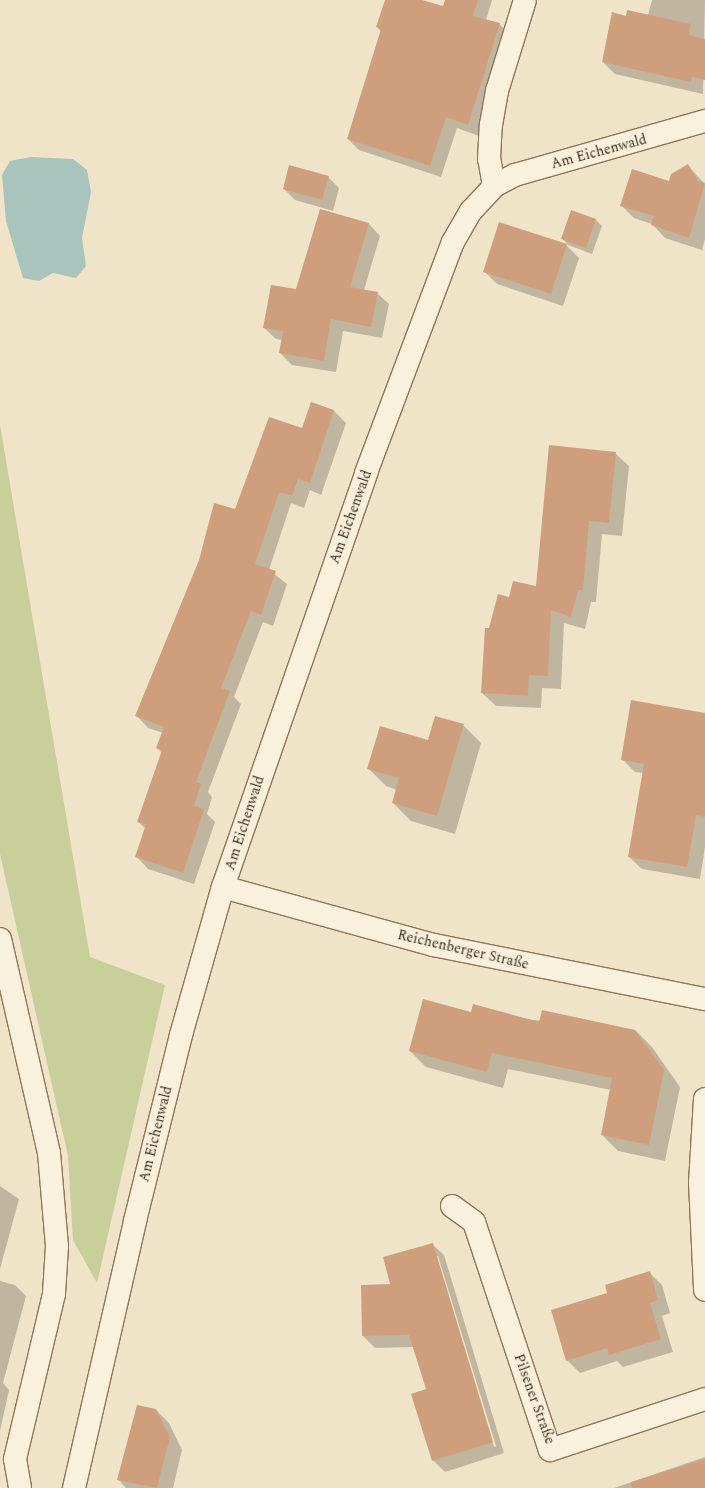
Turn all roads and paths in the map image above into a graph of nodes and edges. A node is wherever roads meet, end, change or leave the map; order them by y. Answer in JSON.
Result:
{"nodes":[{"id":1,"x":525,"y":0,"type":"edge"},
{"id":2,"x":705,"y":121,"type":"edge"},
{"id":3,"x":494,"y":186,"type":"junction"},
{"id":4,"x":223,"y":887,"type":"junction"},
{"id":5,"x":0,"y":939,"type":"edge"},
{"id":6,"x":705,"y":999,"type":"edge"},
{"id":7,"x":705,"y":1099,"type":"edge"},
{"id":8,"x":452,"y":1206,"type":"dead end"},
{"id":9,"x":705,"y":1290,"type":"edge"},
{"id":10,"x":705,"y":1399,"type":"edge"},
{"id":11,"x":20,"y":1488,"type":"edge"},
{"id":12,"x":74,"y":1488,"type":"edge"}],
"edges":[{"from":1,"to":3,"type":"street"},
{"from":2,"to":3,"type":"street","name":"Am Eichenwald"},
{"from":3,"to":4,"type":"street","name":"Am Eichenwald"},
{"from":4,"to":6,"type":"street","name":"Reichenberger Straße"},
{"from":4,"to":12,"type":"street","name":"Am Eichenwald"},
{"from":5,"to":11,"type":"street"},
{"from":7,"to":9,"type":"street"},
{"from":8,"to":10,"type":"street","name":"Pilsener Straße"}]}
